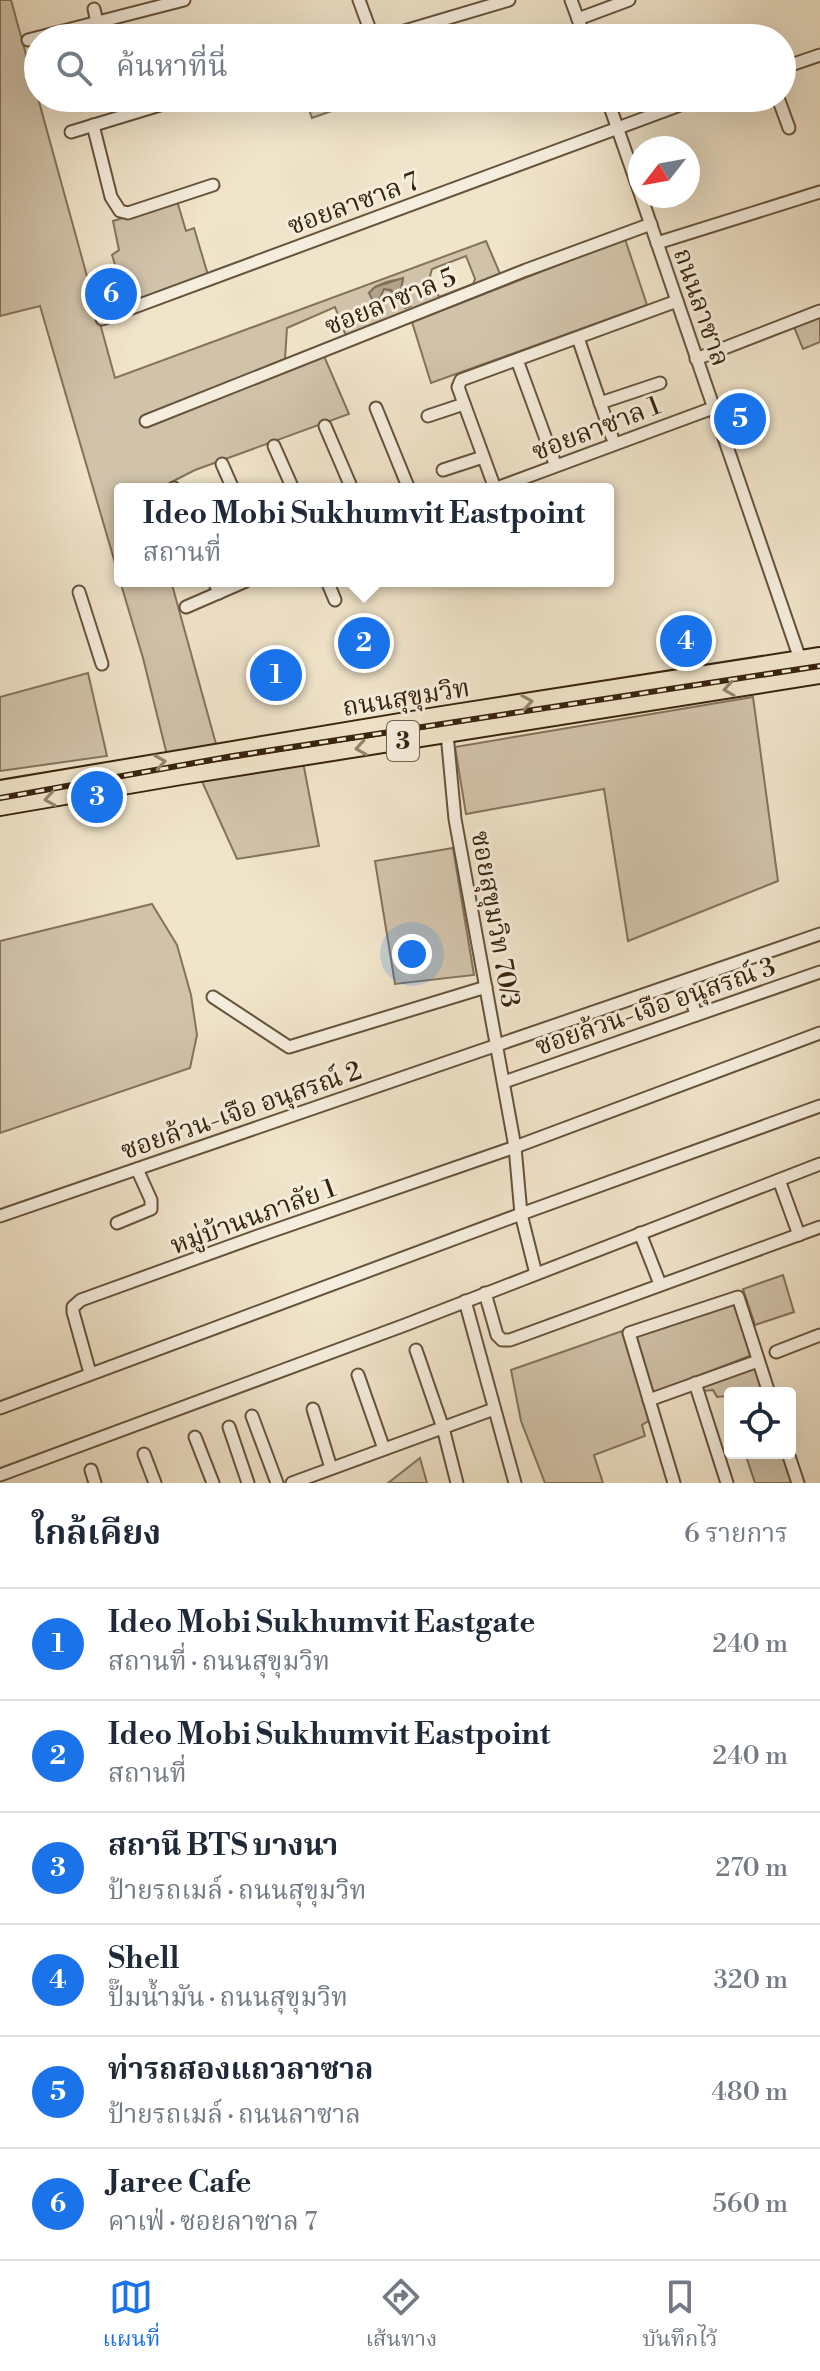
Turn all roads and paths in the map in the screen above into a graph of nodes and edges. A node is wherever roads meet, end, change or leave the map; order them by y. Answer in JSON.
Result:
{"nodes":[{"id":1,"x":184,"y":0,"type":"edge"},
{"id":2,"x":359,"y":0,"type":"edge"},
{"id":3,"x":509,"y":0,"type":"edge"},
{"id":4,"x":571,"y":0,"type":"edge"},
{"id":5,"x":629,"y":0,"type":"edge"},
{"id":6,"x":94,"y":9,"type":"dead end"},
{"id":7,"x":578,"y":19,"type":"junction"},
{"id":8,"x":97,"y":22,"type":"junction"},
{"id":9,"x":89,"y":24,"type":"edge"},
{"id":10,"x":368,"y":24,"type":"edge"},
{"id":11,"x":428,"y":24,"type":"edge"},
{"id":12,"x":580,"y":24,"type":"edge"},
{"id":13,"x":820,"y":55,"type":"edge"},
{"id":14,"x":796,"y":63,"type":"edge"},
{"id":15,"x":136,"y":112,"type":"edge"},
{"id":16,"x":612,"y":112,"type":"edge"},
{"id":17,"x":659,"y":112,"type":"edge"},
{"id":18,"x":783,"y":112,"type":"edge"},
{"id":19,"x":93,"y":125,"type":"junction"},
{"id":20,"x":617,"y":127,"type":"junction"},
{"id":21,"x":789,"y":128,"type":"dead end"},
{"id":22,"x":71,"y":132,"type":"dead end"},
{"id":23,"x":628,"y":159,"type":"edge"},
{"id":24,"x":213,"y":185,"type":"dead end"},
{"id":25,"x":820,"y":192,"type":"edge"},
{"id":26,"x":645,"y":208,"type":"edge"},
{"id":27,"x":651,"y":224,"type":"junction"},
{"id":28,"x":657,"y":243,"type":"junction"},
{"id":29,"x":677,"y":301,"type":"junction"},
{"id":30,"x":820,"y":311,"type":"edge"},
{"id":31,"x":102,"y":319,"type":"dead end"},
{"id":32,"x":578,"y":338,"type":"junction"},
{"id":33,"x":696,"y":359,"type":"junction"},
{"id":34,"x":517,"y":360,"type":"junction"},
{"id":35,"x":660,"y":383,"type":"dead end"},
{"id":36,"x":600,"y":403,"type":"junction"},
{"id":37,"x":464,"y":404,"type":"junction"},
{"id":38,"x":376,"y":408,"type":"dead end"},
{"id":39,"x":713,"y":408,"type":"junction"},
{"id":40,"x":428,"y":416,"type":"dead end"},
{"id":41,"x":146,"y":421,"type":"dead end"},
{"id":42,"x":325,"y":426,"type":"dead end"},
{"id":43,"x":612,"y":437,"type":"dead end"},
{"id":44,"x":274,"y":446,"type":"dead end"},
{"id":45,"x":483,"y":457,"type":"junction"},
{"id":46,"x":554,"y":461,"type":"dead end"},
{"id":47,"x":222,"y":464,"type":"dead end"},
{"id":48,"x":443,"y":470,"type":"dead end"},
{"id":49,"x":230,"y":483,"type":"edge"},
{"id":50,"x":290,"y":483,"type":"edge"},
{"id":51,"x":349,"y":483,"type":"edge"},
{"id":52,"x":407,"y":483,"type":"edge"},
{"id":53,"x":493,"y":483,"type":"edge"},
{"id":54,"x":502,"y":483,"type":"edge"},
{"id":55,"x":216,"y":587,"type":"edge"},
{"id":56,"x":232,"y":587,"type":"edge"},
{"id":57,"x":330,"y":587,"type":"edge"},
{"id":58,"x":79,"y":592,"type":"dead end"},
{"id":59,"x":219,"y":593,"type":"junction"},
{"id":60,"x":335,"y":600,"type":"dead end"},
{"id":61,"x":186,"y":607,"type":"dead end"},
{"id":62,"x":820,"y":656,"type":"edge"},
{"id":63,"x":800,"y":659,"type":"junction"},
{"id":64,"x":102,"y":664,"type":"dead end"},
{"id":65,"x":813,"y":676,"type":"edge"},
{"id":66,"x":442,"y":715,"type":"junction"},
{"id":67,"x":447,"y":734,"type":"junction"},
{"id":68,"x":0,"y":789,"type":"edge"},
{"id":69,"x":0,"y":807,"type":"edge"},
{"id":70,"x":820,"y":934,"type":"edge"},
{"id":71,"x":820,"y":972,"type":"edge"},
{"id":72,"x":686,"y":981,"type":"junction"},
{"id":73,"x":486,"y":987,"type":"junction"},
{"id":74,"x":213,"y":997,"type":"dead end"},
{"id":75,"x":696,"y":1015,"type":"junction"},
{"id":76,"x":820,"y":1033,"type":"edge"},
{"id":77,"x":496,"y":1045,"type":"junction"},
{"id":78,"x":504,"y":1082,"type":"junction"},
{"id":79,"x":820,"y":1106,"type":"edge"},
{"id":80,"x":515,"y":1147,"type":"junction"},
{"id":81,"x":820,"y":1164,"type":"edge"},
{"id":82,"x":137,"y":1169,"type":"junction"},
{"id":83,"x":779,"y":1180,"type":"junction"},
{"id":84,"x":521,"y":1214,"type":"junction"},
{"id":85,"x":0,"y":1216,"type":"edge"},
{"id":86,"x":117,"y":1223,"type":"dead end"},
{"id":87,"x":820,"y":1227,"type":"edge"},
{"id":88,"x":640,"y":1233,"type":"junction"},
{"id":89,"x":799,"y":1235,"type":"junction"},
{"id":90,"x":536,"y":1274,"type":"junction"},
{"id":91,"x":660,"y":1284,"type":"junction"},
{"id":92,"x":485,"y":1293,"type":"junction"},
{"id":93,"x":465,"y":1301,"type":"junction"},
{"id":94,"x":820,"y":1335,"type":"edge"},
{"id":95,"x":416,"y":1350,"type":"dead end"},
{"id":96,"x":776,"y":1352,"type":"dead end"},
{"id":97,"x":758,"y":1361,"type":"junction"},
{"id":98,"x":90,"y":1373,"type":"junction"},
{"id":99,"x":358,"y":1375,"type":"dead end"},
{"id":100,"x":695,"y":1383,"type":"junction"},
{"id":101,"x":767,"y":1387,"type":"edge"},
{"id":102,"x":649,"y":1400,"type":"junction"},
{"id":103,"x":0,"y":1408,"type":"edge"},
{"id":104,"x":313,"y":1409,"type":"dead end"},
{"id":105,"x":494,"y":1409,"type":"junction"},
{"id":106,"x":252,"y":1416,"type":"dead end"},
{"id":107,"x":229,"y":1427,"type":"dead end"},
{"id":108,"x":443,"y":1428,"type":"junction"},
{"id":109,"x":195,"y":1437,"type":"dead end"},
{"id":110,"x":384,"y":1449,"type":"junction"},
{"id":111,"x":144,"y":1454,"type":"dead end"},
{"id":112,"x":790,"y":1459,"type":"edge"},
{"id":113,"x":331,"y":1468,"type":"junction"},
{"id":114,"x":91,"y":1470,"type":"dead end"},
{"id":115,"x":0,"y":1475,"type":"edge"},
{"id":116,"x":95,"y":1483,"type":"edge"},
{"id":117,"x":155,"y":1483,"type":"edge"},
{"id":118,"x":213,"y":1483,"type":"edge"},
{"id":119,"x":248,"y":1483,"type":"edge"},
{"id":120,"x":277,"y":1483,"type":"edge"},
{"id":121,"x":292,"y":1483,"type":"edge"},
{"id":122,"x":457,"y":1483,"type":"edge"},
{"id":123,"x":515,"y":1483,"type":"edge"},
{"id":124,"x":674,"y":1483,"type":"edge"},
{"id":125,"x":727,"y":1483,"type":"edge"},
{"id":126,"x":798,"y":1483,"type":"edge"}],
"edges":[{"from":1,"to":8,"type":"street"},
{"from":2,"to":10,"type":"street"},
{"from":3,"to":11,"type":"street"},
{"from":4,"to":7,"type":"street"},
{"from":5,"to":7,"type":"street"},
{"from":6,"to":8,"type":"street"},
{"from":7,"to":12,"type":"street"},
{"from":8,"to":9,"type":"street"},
{"from":13,"to":14,"type":"street"},
{"from":15,"to":19,"type":"street"},
{"from":16,"to":20,"type":"street","name":"ถนนลาซาล"},
{"from":17,"to":20,"type":"street","name":"ซอยลาซาล 7"},
{"from":18,"to":21,"type":"street"},
{"from":19,"to":22,"type":"street"},
{"from":19,"to":24,"type":"street"},
{"from":20,"to":23,"type":"street","name":"ถนนลาซาล"},
{"from":20,"to":31,"type":"street","name":"ซอยลาซาล 7"},
{"from":25,"to":28,"type":"street"},
{"from":26,"to":27,"type":"street","name":"ถนนลาซาล"},
{"from":27,"to":28,"type":"street","name":"ถนนลาซาล"},
{"from":27,"to":41,"type":"street","name":"ซอยลาซาล 5"},
{"from":28,"to":29,"type":"street","name":"ถนนลาซาล"},
{"from":29,"to":32,"type":"street"},
{"from":29,"to":33,"type":"street","name":"ถนนลาซาล"},
{"from":30,"to":33,"type":"street"},
{"from":32,"to":34,"type":"street"},
{"from":32,"to":36,"type":"street"},
{"from":33,"to":39,"type":"street","name":"ถนนลาซาล"},
{"from":34,"to":37,"type":"street"},
{"from":34,"to":46,"type":"street"},
{"from":35,"to":36,"type":"street"},
{"from":36,"to":43,"type":"street"},
{"from":37,"to":40,"type":"street"},
{"from":37,"to":45,"type":"street"},
{"from":38,"to":52,"type":"street"},
{"from":39,"to":54,"type":"street","name":"ซอยลาซาล 1"},
{"from":39,"to":63,"type":"street","name":"ถนนลาซาล"},
{"from":42,"to":51,"type":"street"},
{"from":44,"to":50,"type":"street"},
{"from":45,"to":48,"type":"street"},
{"from":45,"to":53,"type":"street"},
{"from":47,"to":49,"type":"street"},
{"from":55,"to":59,"type":"street"},
{"from":56,"to":59,"type":"street"},
{"from":57,"to":60,"type":"street"},
{"from":58,"to":64,"type":"street"},
{"from":59,"to":61,"type":"street"},
{"from":62,"to":63,"type":"highway","name":"ถนนสุขุมวิท","number":"3"},
{"from":63,"to":65,"type":"highway"},
{"from":66,"to":63,"type":"highway","name":"ถนนสุขุมวิท","number":"3","one_way":true},
{"from":65,"to":67,"type":"highway","name":"ถนนสุขุมวิท","number":"3","one_way":true},
{"from":66,"to":67,"type":"street","name":"ซอยสุขุมวิท 70/3"},
{"from":68,"to":66,"type":"highway","name":"ถนนสุขุมวิท","number":"3","one_way":true},
{"from":67,"to":69,"type":"highway","name":"ถนนสุขุมวิท","number":"3","one_way":true},
{"from":67,"to":73,"type":"street","name":"ซอยสุขุมวิท 70/3"},
{"from":70,"to":72,"type":"street","name":"ซอยล้วน-เจือ อนุสรณ์ 2"},
{"from":71,"to":75,"type":"street","name":"ซอยล้วน-เจือ อนุสรณ์ 3"},
{"from":72,"to":75,"type":"street"},
{"from":72,"to":77,"type":"street","name":"ซอยล้วน-เจือ อนุสรณ์ 2"},
{"from":73,"to":74,"type":"street"},
{"from":73,"to":77,"type":"street","name":"ซอยสุขุมวิท 70/3"},
{"from":75,"to":78,"type":"street","name":"ซอยล้วน-เจือ อนุสรณ์ 3"},
{"from":76,"to":80,"type":"street","name":"หมู่บ้านนภาลัย 1"},
{"from":77,"to":78,"type":"street","name":"ซอยสุขุมวิท 70/3"},
{"from":77,"to":82,"type":"street","name":"ซอยล้วน-เจือ อนุสรณ์ 2"},
{"from":78,"to":80,"type":"street","name":"ซอยสุขุมวิท 70/3"},
{"from":79,"to":84,"type":"street"},
{"from":80,"to":84,"type":"street","name":"ซอยสุขุมวิท 70/3"},
{"from":80,"to":98,"type":"street","name":"หมู่บ้านนภาลัย 1"},
{"from":81,"to":83,"type":"street"},
{"from":82,"to":85,"type":"street","name":"ซอยล้วน-เจือ อนุสรณ์ 2"},
{"from":82,"to":86,"type":"street"},
{"from":83,"to":88,"type":"street"},
{"from":83,"to":89,"type":"street"},
{"from":84,"to":90,"type":"street","name":"ซอยสุขุมวิท 70/3"},
{"from":84,"to":98,"type":"street"},
{"from":87,"to":89,"type":"street"},
{"from":88,"to":90,"type":"street"},
{"from":88,"to":91,"type":"street"},
{"from":89,"to":91,"type":"street"},
{"from":90,"to":92,"type":"street"},
{"from":91,"to":92,"type":"street"},
{"from":92,"to":93,"type":"street"},
{"from":93,"to":105,"type":"street"},
{"from":93,"to":115,"type":"street"},
{"from":94,"to":96,"type":"street"},
{"from":95,"to":108,"type":"street"},
{"from":97,"to":100,"type":"street"},
{"from":97,"to":101,"type":"street"},
{"from":97,"to":102,"type":"street"},
{"from":98,"to":103,"type":"street"},
{"from":99,"to":110,"type":"street"},
{"from":100,"to":102,"type":"street"},
{"from":100,"to":125,"type":"street"},
{"from":102,"to":124,"type":"street"},
{"from":104,"to":113,"type":"street"},
{"from":105,"to":108,"type":"street"},
{"from":105,"to":123,"type":"street"},
{"from":106,"to":120,"type":"street"},
{"from":107,"to":119,"type":"street"},
{"from":108,"to":110,"type":"street"},
{"from":108,"to":122,"type":"street"},
{"from":109,"to":118,"type":"street"},
{"from":110,"to":113,"type":"street"},
{"from":111,"to":117,"type":"street"},
{"from":112,"to":126,"type":"street"},
{"from":113,"to":121,"type":"street"},
{"from":114,"to":116,"type":"street"}]}
